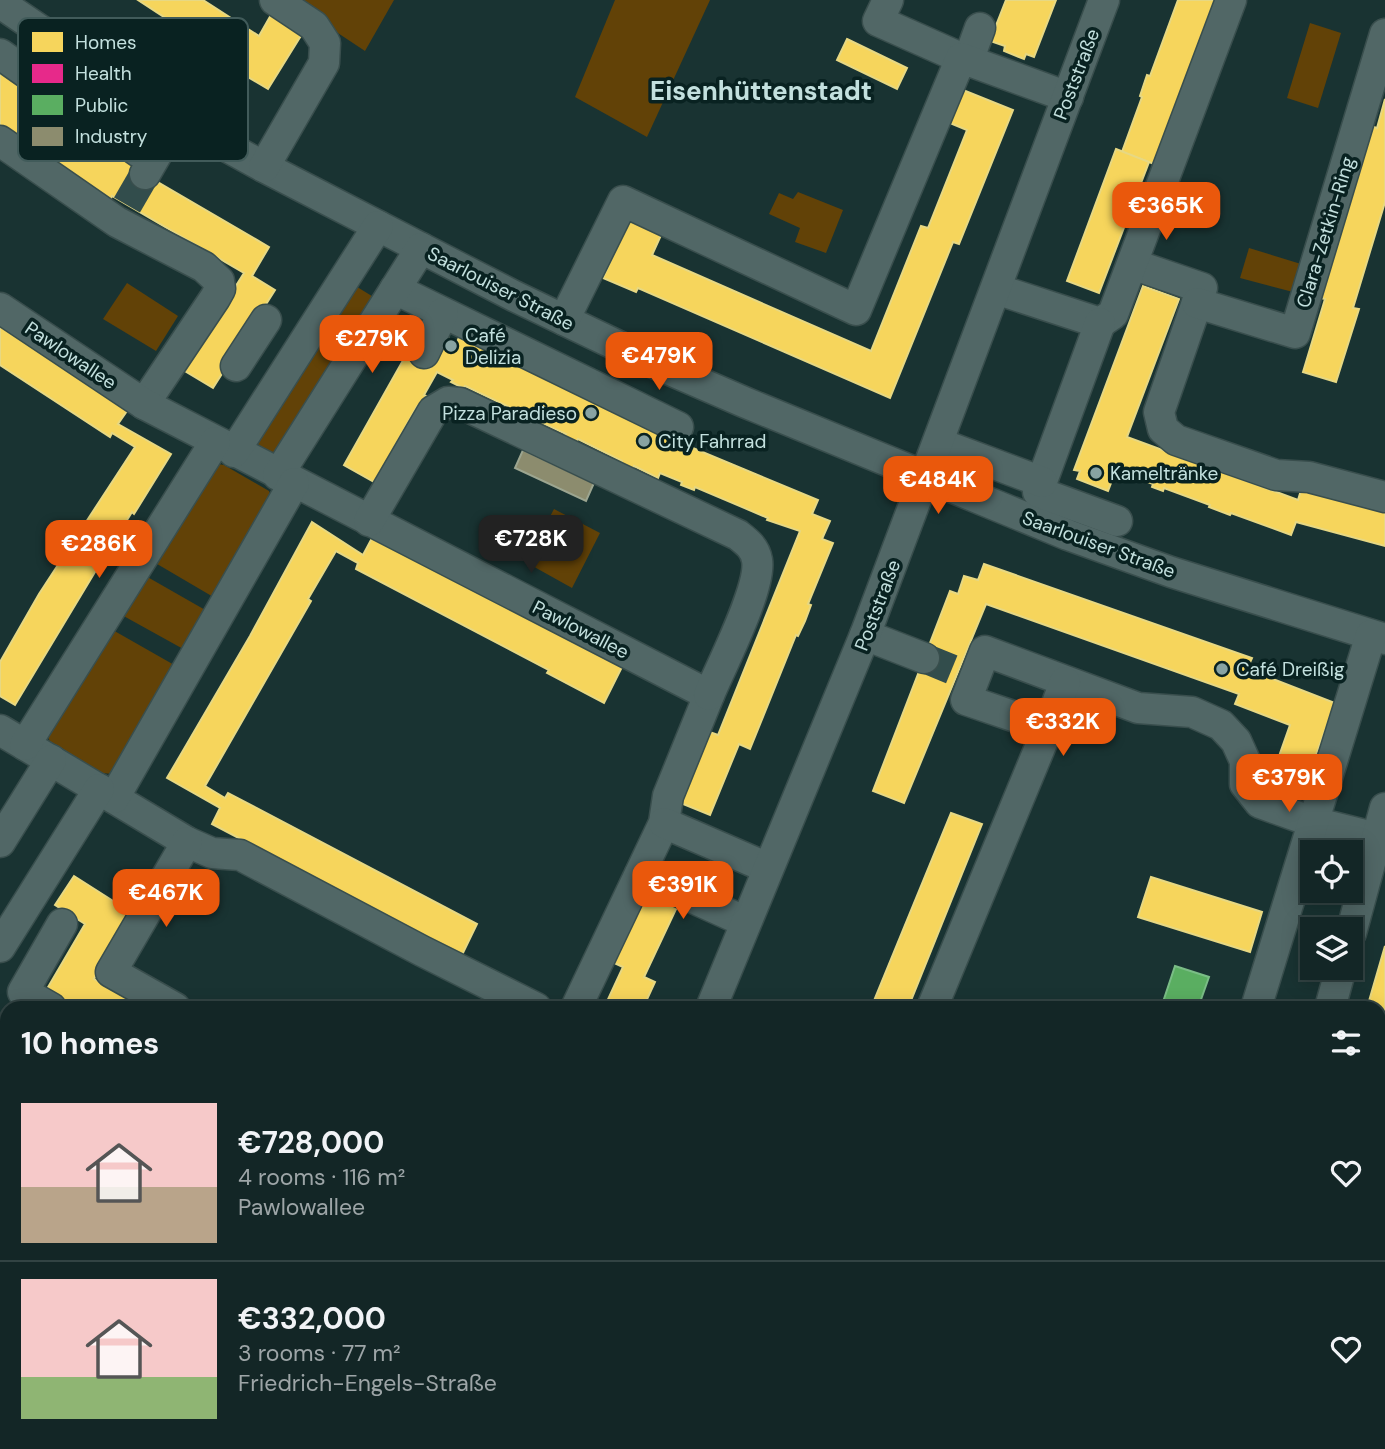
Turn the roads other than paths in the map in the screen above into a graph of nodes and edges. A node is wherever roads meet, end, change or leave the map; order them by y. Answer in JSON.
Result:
{"nodes":[{"id":1,"x":275,"y":0,"type":"edge"},
{"id":2,"x":888,"y":0,"type":"edge"},
{"id":3,"x":1104,"y":0,"type":"edge"},
{"id":4,"x":1231,"y":0,"type":"edge"},
{"id":5,"x":0,"y":3,"type":"edge"},
{"id":6,"x":21,"y":18,"type":"edge"},
{"id":7,"x":980,"y":28,"type":"dead end"},
{"id":8,"x":1385,"y":34,"type":"edge"},
{"id":9,"x":0,"y":54,"type":"edge"},
{"id":10,"x":964,"y":60,"type":"junction"},
{"id":11,"x":18,"y":68,"type":"edge"},
{"id":12,"x":1068,"y":97,"type":"junction"},
{"id":13,"x":0,"y":141,"type":"edge"},
{"id":14,"x":18,"y":152,"type":"edge"},
{"id":15,"x":248,"y":158,"type":"edge"},
{"id":16,"x":34,"y":161,"type":"edge"},
{"id":17,"x":264,"y":167,"type":"junction"},
{"id":18,"x":378,"y":226,"type":"junction"},
{"id":19,"x":421,"y":248,"type":"junction"},
{"id":20,"x":1132,"y":264,"type":"junction"},
{"id":21,"x":396,"y":289,"type":"junction"},
{"id":22,"x":996,"y":289,"type":"junction"},
{"id":23,"x":1197,"y":303,"type":"junction"},
{"id":24,"x":0,"y":308,"type":"edge"},
{"id":25,"x":443,"y":313,"type":"junction"},
{"id":26,"x":266,"y":320,"type":"dead end"},
{"id":27,"x":565,"y":320,"type":"junction"},
{"id":28,"x":1100,"y":323,"type":"junction"},
{"id":29,"x":424,"y":353,"type":"dead end"},
{"id":30,"x":236,"y":366,"type":"dead end"},
{"id":31,"x":144,"y":404,"type":"junction"},
{"id":32,"x":678,"y":427,"type":"dead end"},
{"id":33,"x":939,"y":443,"type":"junction"},
{"id":34,"x":225,"y":447,"type":"junction"},
{"id":35,"x":926,"y":477,"type":"junction"},
{"id":36,"x":286,"y":479,"type":"junction"},
{"id":37,"x":1042,"y":482,"type":"junction"},
{"id":38,"x":1385,"y":498,"type":"edge"},
{"id":39,"x":369,"y":521,"type":"junction"},
{"id":40,"x":1117,"y":521,"type":"dead end"},
{"id":41,"x":865,"y":635,"type":"junction"},
{"id":42,"x":1378,"y":637,"type":"edge"},
{"id":43,"x":924,"y":658,"type":"tunnel mouth"},
{"id":44,"x":1065,"y":682,"type":"junction"},
{"id":45,"x":709,"y":695,"type":"junction"},
{"id":46,"x":1048,"y":728,"type":"junction"},
{"id":47,"x":12,"y":737,"type":"edge"},
{"id":48,"x":51,"y":760,"type":"junction"},
{"id":49,"x":107,"y":793,"type":"junction"},
{"id":50,"x":1385,"y":808,"type":"edge"},
{"id":51,"x":1313,"y":822,"type":"junction"},
{"id":52,"x":664,"y":823,"type":"junction"},
{"id":53,"x":1381,"y":839,"type":"edge"},
{"id":54,"x":0,"y":842,"type":"edge"},
{"id":55,"x":187,"y":842,"type":"junction"},
{"id":56,"x":768,"y":868,"type":"junction"},
{"id":57,"x":640,"y":874,"type":"junction"},
{"id":58,"x":1356,"y":917,"type":"edge"},
{"id":59,"x":746,"y":922,"type":"junction"},
{"id":60,"x":62,"y":924,"type":"dead end"},
{"id":61,"x":0,"y":947,"type":"edge"},
{"id":62,"x":1338,"y":980,"type":"edge"},
{"id":63,"x":39,"y":1001,"type":"edge"},
{"id":64,"x":163,"y":1001,"type":"edge"},
{"id":65,"x":522,"y":1001,"type":"edge"},
{"id":66,"x":579,"y":1001,"type":"edge"},
{"id":67,"x":714,"y":1001,"type":"edge"},
{"id":68,"x":935,"y":1001,"type":"edge"},
{"id":69,"x":1258,"y":1001,"type":"edge"},
{"id":70,"x":1332,"y":1001,"type":"edge"}],
"edges":[{"from":1,"to":17,"type":"street"},
{"from":2,"to":10,"type":"street"},
{"from":3,"to":12,"type":"street","name":"Poststraße"},
{"from":4,"to":20,"type":"street"},
{"from":5,"to":6,"type":"street","name":"Saarlouiser Straße"},
{"from":7,"to":10,"type":"street"},
{"from":8,"to":23,"type":"street","name":"Clara-Zetkin-Ring"},
{"from":9,"to":11,"type":"street"},
{"from":10,"to":12,"type":"street"},
{"from":10,"to":27,"type":"street"},
{"from":12,"to":22,"type":"street","name":"Poststraße"},
{"from":13,"to":14,"type":"street"},
{"from":15,"to":17,"type":"street","name":"Saarlouiser Straße"},
{"from":16,"to":31,"type":"street"},
{"from":17,"to":18,"type":"street","name":"Saarlouiser Straße"},
{"from":18,"to":19,"type":"street","name":"Saarlouiser Straße"},
{"from":18,"to":34,"type":"street"},
{"from":19,"to":21,"type":"street"},
{"from":19,"to":27,"type":"street","name":"Saarlouiser Straße"},
{"from":20,"to":23,"type":"street"},
{"from":20,"to":28,"type":"street"},
{"from":21,"to":25,"type":"street"},
{"from":21,"to":36,"type":"street"},
{"from":22,"to":28,"type":"street"},
{"from":22,"to":33,"type":"street","name":"Poststraße"},
{"from":23,"to":38,"type":"street"},
{"from":24,"to":31,"type":"street","name":"Pawlowallee"},
{"from":25,"to":29,"type":"street"},
{"from":25,"to":32,"type":"street"},
{"from":26,"to":30,"type":"street"},
{"from":27,"to":35,"type":"street","name":"Saarlouiser Straße"},
{"from":28,"to":37,"type":"street"},
{"from":31,"to":34,"type":"street","name":"Pawlowallee"},
{"from":33,"to":35,"type":"street","name":"Poststraße"},
{"from":33,"to":37,"type":"street"},
{"from":34,"to":36,"type":"street","name":"Pawlowallee"},
{"from":34,"to":47,"type":"street"},
{"from":35,"to":41,"type":"street","name":"Poststraße"},
{"from":35,"to":42,"type":"street","name":"Saarlouiser Straße"},
{"from":36,"to":39,"type":"street","name":"Pawlowallee"},
{"from":36,"to":49,"type":"street"},
{"from":37,"to":40,"type":"street"},
{"from":39,"to":45,"type":"street","name":"Pawlowallee"},
{"from":39,"to":45,"type":"street"},
{"from":41,"to":43,"type":"street"},
{"from":41,"to":56,"type":"street","name":"Poststraße"},
{"from":42,"to":51,"type":"street"},
{"from":44,"to":46,"type":"street"},
{"from":44,"to":46,"type":"street"},
{"from":44,"to":51,"type":"street"},
{"from":45,"to":52,"type":"street"},
{"from":46,"to":68,"type":"street"},
{"from":47,"to":48,"type":"street"},
{"from":48,"to":49,"type":"street"},
{"from":48,"to":54,"type":"street"},
{"from":49,"to":55,"type":"street"},
{"from":49,"to":61,"type":"street"},
{"from":50,"to":53,"type":"street"},
{"from":51,"to":53,"type":"street"},
{"from":51,"to":69,"type":"street"},
{"from":52,"to":56,"type":"street"},
{"from":52,"to":57,"type":"street"},
{"from":53,"to":58,"type":"street"},
{"from":55,"to":64,"type":"street"},
{"from":55,"to":65,"type":"street"},
{"from":56,"to":59,"type":"street","name":"Poststraße"},
{"from":57,"to":59,"type":"street"},
{"from":57,"to":66,"type":"street"},
{"from":59,"to":67,"type":"street","name":"Poststraße"},
{"from":60,"to":63,"type":"street"},
{"from":62,"to":70,"type":"street"}]}
